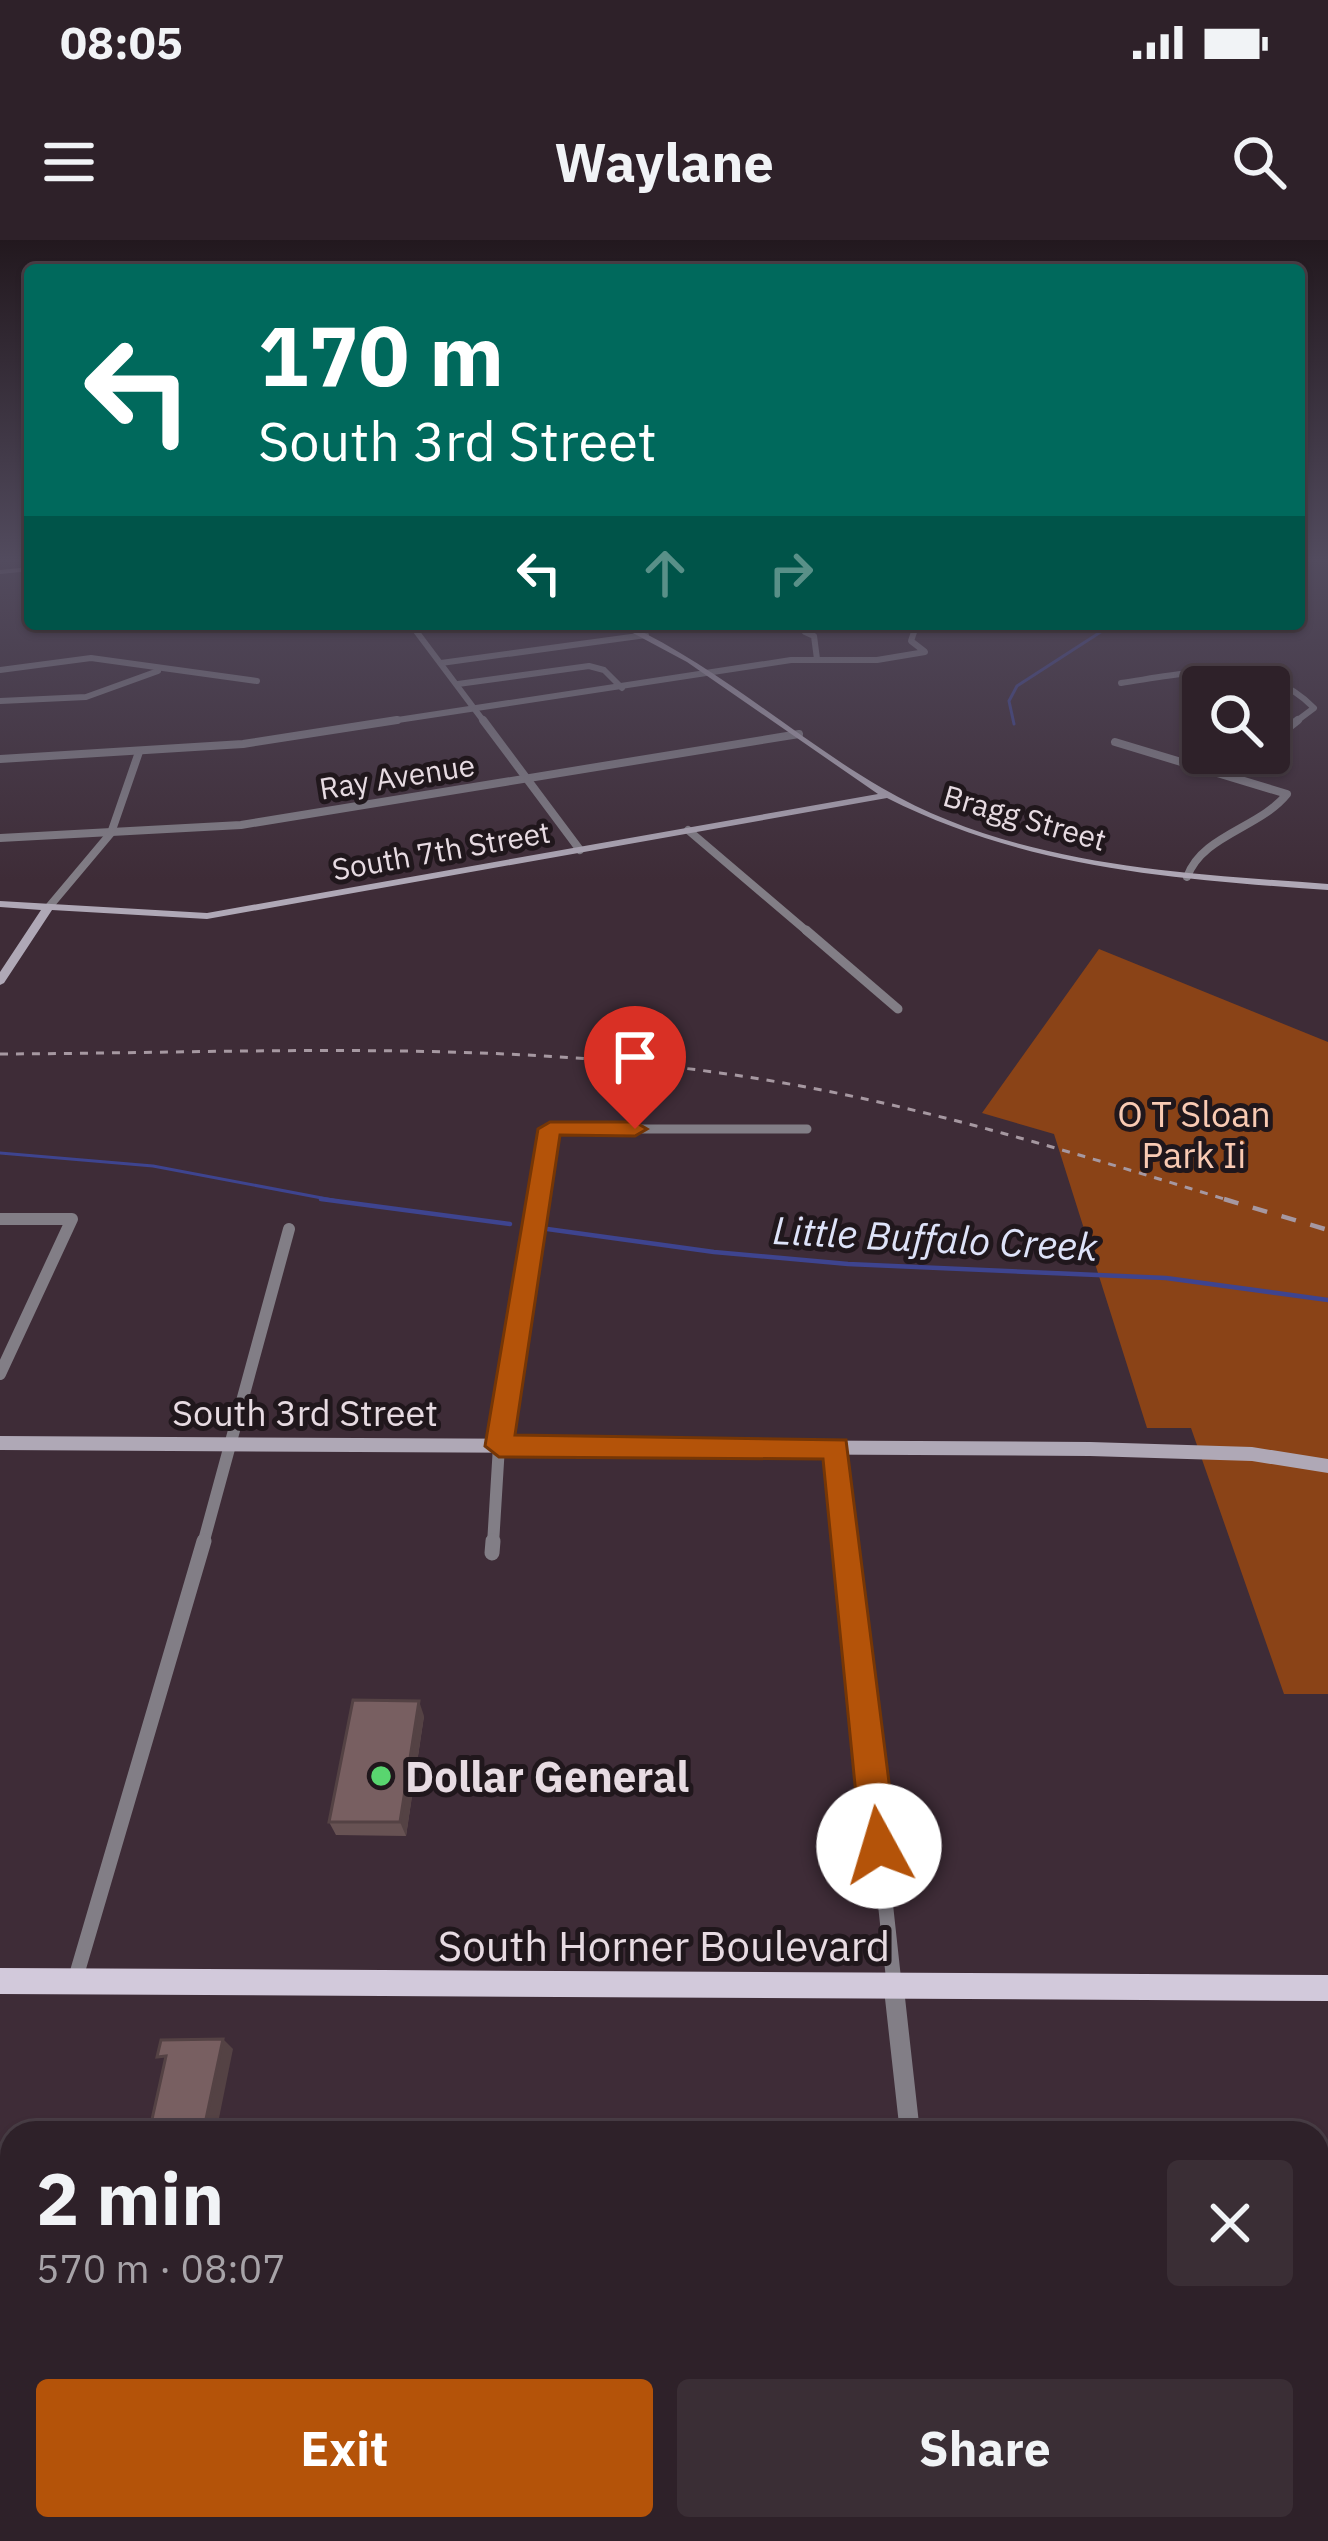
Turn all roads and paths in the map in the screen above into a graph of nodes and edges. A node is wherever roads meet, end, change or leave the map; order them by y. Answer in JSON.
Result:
{"nodes":[{"id":1,"x":35,"y":665,"type":"edge"},
{"id":2,"x":133,"y":665,"type":"edge"},
{"id":3,"x":443,"y":665,"type":"edge"},
{"id":4,"x":699,"y":665,"type":"edge"},
{"id":5,"x":769,"y":665,"type":"edge"},
{"id":6,"x":0,"y":670,"type":"edge"},
{"id":7,"x":159,"y":670,"type":"junction"},
{"id":8,"x":714,"y":674,"type":"junction"},
{"id":9,"x":1182,"y":676,"type":"edge"},
{"id":10,"x":257,"y":681,"type":"dead end"},
{"id":11,"x":1121,"y":683,"type":"dead end"},
{"id":12,"x":458,"y":684,"type":"junction"},
{"id":13,"x":622,"y":688,"type":"junction"},
{"id":14,"x":1290,"y":689,"type":"edge"},
{"id":15,"x":0,"y":701,"type":"edge"},
{"id":16,"x":477,"y":710,"type":"junction"},
{"id":17,"x":1290,"y":727,"type":"edge"},
{"id":18,"x":799,"y":734,"type":"junction"},
{"id":19,"x":1115,"y":742,"type":"dead end"},
{"id":20,"x":140,"y":752,"type":"junction"},
{"id":21,"x":0,"y":759,"type":"edge"},
{"id":22,"x":1182,"y":761,"type":"edge"},
{"id":23,"x":1225,"y":774,"type":"edge"},
{"id":24,"x":528,"y":779,"type":"junction"},
{"id":25,"x":887,"y":795,"type":"junction"},
{"id":26,"x":688,"y":830,"type":"junction"},
{"id":27,"x":111,"y":833,"type":"junction"},
{"id":28,"x":0,"y":838,"type":"edge"},
{"id":29,"x":580,"y":850,"type":"junction"},
{"id":30,"x":1187,"y":877,"type":"junction"},
{"id":31,"x":1328,"y":886,"type":"edge"},
{"id":32,"x":0,"y":904,"type":"edge"},
{"id":33,"x":48,"y":908,"type":"junction"},
{"id":34,"x":0,"y":981,"type":"edge"},
{"id":35,"x":898,"y":1009,"type":"dead end"},
{"id":36,"x":807,"y":1130,"type":"dead end"},
{"id":37,"x":0,"y":1219,"type":"edge"},
{"id":38,"x":289,"y":1228,"type":"dead end"},
{"id":39,"x":0,"y":1374,"type":"edge"},
{"id":40,"x":0,"y":1443,"type":"edge"},
{"id":41,"x":232,"y":1444,"type":"junction"},
{"id":42,"x":499,"y":1446,"type":"junction"},
{"id":43,"x":836,"y":1448,"type":"junction"},
{"id":44,"x":1328,"y":1466,"type":"edge"},
{"id":45,"x":492,"y":1552,"type":"dead end"},
{"id":46,"x":0,"y":1981,"type":"edge"},
{"id":47,"x":74,"y":1981,"type":"junction"},
{"id":48,"x":894,"y":1985,"type":"junction"},
{"id":49,"x":1328,"y":1988,"type":"edge"},
{"id":50,"x":909,"y":2121,"type":"edge"}],
"edges":[{"from":1,"to":6,"type":"street"},
{"from":2,"to":7,"type":"street"},
{"from":3,"to":12,"type":"street"},
{"from":4,"to":8,"type":"street","name":"Bragg Street"},
{"from":5,"to":8,"type":"street"},
{"from":7,"to":10,"type":"street"},
{"from":7,"to":15,"type":"street"},
{"from":8,"to":13,"type":"street"},
{"from":8,"to":18,"type":"street","name":"Bragg Street"},
{"from":9,"to":11,"type":"street"},
{"from":12,"to":13,"type":"street"},
{"from":12,"to":16,"type":"street"},
{"from":13,"to":16,"type":"street"},
{"from":14,"to":17,"type":"street"},
{"from":16,"to":20,"type":"street"},
{"from":16,"to":24,"type":"street"},
{"from":18,"to":24,"type":"street","name":"Ray Avenue"},
{"from":18,"to":25,"type":"street","name":"Bragg Street"},
{"from":19,"to":22,"type":"street"},
{"from":20,"to":21,"type":"street"},
{"from":20,"to":27,"type":"street"},
{"from":23,"to":30,"type":"street"},
{"from":24,"to":27,"type":"street","name":"Ray Avenue"},
{"from":24,"to":29,"type":"street"},
{"from":25,"to":26,"type":"street","name":"South 7th Street"},
{"from":25,"to":30,"type":"street","name":"Bragg Street"},
{"from":26,"to":29,"type":"street","name":"South 7th Street"},
{"from":26,"to":35,"type":"street"},
{"from":27,"to":28,"type":"street","name":"Ray Avenue"},
{"from":27,"to":33,"type":"street"},
{"from":29,"to":33,"type":"street","name":"South 7th Street"},
{"from":30,"to":31,"type":"street","name":"Bragg Street"},
{"from":32,"to":33,"type":"street","name":"South 7th Street"},
{"from":33,"to":34,"type":"street"},
{"from":36,"to":42,"type":"street"},
{"from":37,"to":39,"type":"street"},
{"from":38,"to":41,"type":"street"},
{"from":40,"to":41,"type":"street","name":"South 3rd Street"},
{"from":41,"to":42,"type":"street","name":"South 3rd Street"},
{"from":41,"to":47,"type":"street"},
{"from":42,"to":43,"type":"street","name":"South 3rd Street"},
{"from":42,"to":45,"type":"street"},
{"from":43,"to":44,"type":"street","name":"South 3rd Street"},
{"from":43,"to":48,"type":"street"},
{"from":46,"to":47,"type":"main road","name":"South Horner Boulevard"},
{"from":47,"to":48,"type":"main road","name":"South Horner Boulevard"},
{"from":48,"to":49,"type":"main road","name":"South Horner Boulevard"},
{"from":48,"to":50,"type":"street"}]}
